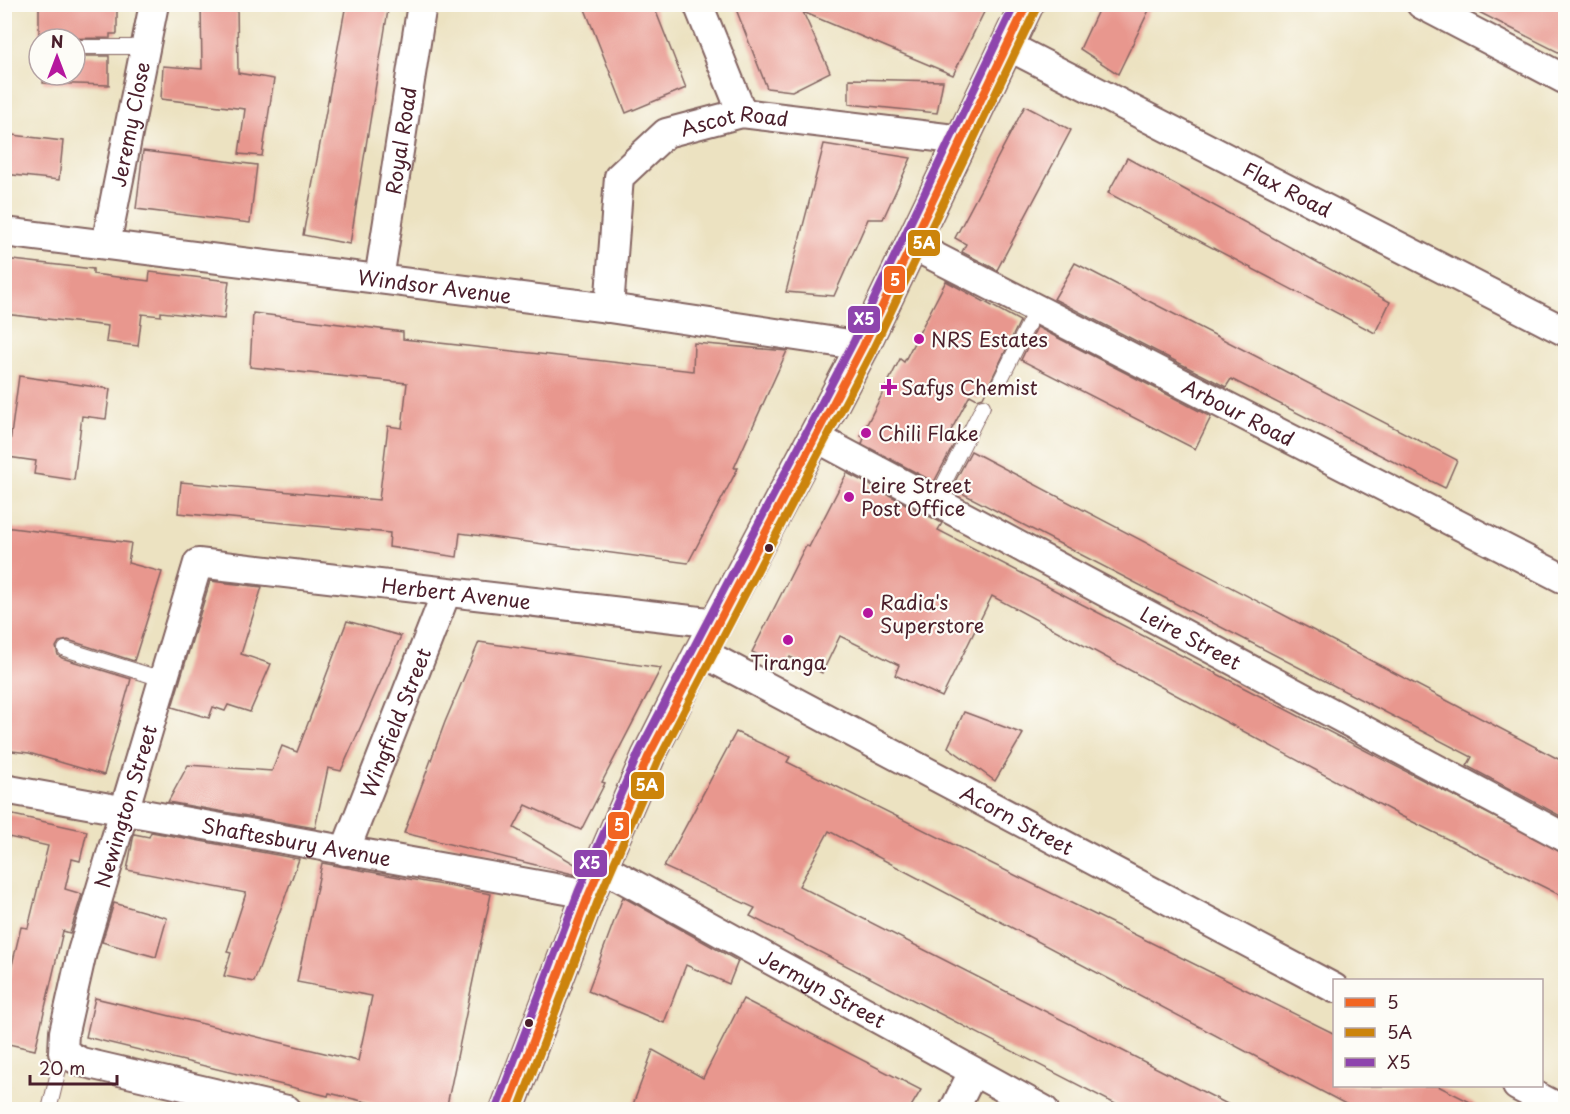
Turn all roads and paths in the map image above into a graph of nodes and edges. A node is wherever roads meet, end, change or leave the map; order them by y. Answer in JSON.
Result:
{"nodes":[{"id":1,"x":154,"y":4,"type":"edge"},
{"id":2,"x":422,"y":4,"type":"edge"},
{"id":3,"x":698,"y":4,"type":"edge"},
{"id":4,"x":1027,"y":4,"type":"edge"},
{"id":5,"x":1421,"y":4,"type":"edge"},
{"id":6,"x":1008,"y":46,"type":"junction"},
{"id":7,"x":87,"y":47,"type":"edge"},
{"id":8,"x":146,"y":47,"type":"junction"},
{"id":9,"x":1566,"y":80,"type":"edge"},
{"id":10,"x":742,"y":113,"type":"junction"},
{"id":11,"x":962,"y":140,"type":"junction"},
{"id":12,"x":4,"y":232,"type":"edge"},
{"id":13,"x":106,"y":244,"type":"junction"},
{"id":14,"x":910,"y":244,"type":"junction"},
{"id":15,"x":379,"y":279,"type":"junction"},
{"id":16,"x":609,"y":308,"type":"junction"},
{"id":17,"x":1036,"y":309,"type":"junction"},
{"id":18,"x":1566,"y":332,"type":"edge"},
{"id":19,"x":863,"y":346,"type":"junction"},
{"id":20,"x":1000,"y":381,"type":"dead end"},
{"id":21,"x":983,"y":406,"type":"dead end"},
{"id":22,"x":815,"y":437,"type":"junction"},
{"id":23,"x":935,"y":501,"type":"junction"},
{"id":24,"x":198,"y":563,"type":"joint"},
{"id":25,"x":1566,"y":580,"type":"edge"},
{"id":26,"x":446,"y":593,"type":"junction"},
{"id":27,"x":717,"y":623,"type":"junction"},
{"id":28,"x":65,"y":649,"type":"dead end"},
{"id":29,"x":701,"y":652,"type":"junction"},
{"id":30,"x":162,"y":679,"type":"junction"},
{"id":31,"x":4,"y":789,"type":"edge"},
{"id":32,"x":122,"y":810,"type":"junction"},
{"id":33,"x":1566,"y":838,"type":"edge"},
{"id":34,"x":345,"y":851,"type":"junction"},
{"id":35,"x":595,"y":880,"type":"junction"},
{"id":36,"x":1333,"y":987,"type":"edge"},
{"id":37,"x":63,"y":1052,"type":"junction"},
{"id":38,"x":973,"y":1072,"type":"junction"},
{"id":39,"x":1519,"y":1087,"type":"edge"},
{"id":40,"x":509,"y":1109,"type":"edge"},
{"id":41,"x":50,"y":1110,"type":"edge"},
{"id":42,"x":287,"y":1110,"type":"edge"},
{"id":43,"x":954,"y":1110,"type":"edge"},
{"id":44,"x":1044,"y":1110,"type":"edge"},
{"id":45,"x":1563,"y":1110,"type":"edge"}],
"edges":[{"from":1,"to":8,"type":"street","name":"Jeremy Close"},
{"from":2,"to":15,"type":"street","name":"Royal Road"},
{"from":3,"to":10,"type":"street"},
{"from":4,"to":6,"type":"main road"},
{"from":5,"to":9,"type":"street"},
{"from":6,"to":11,"type":"main road"},
{"from":6,"to":18,"type":"street","name":"Flax Road"},
{"from":7,"to":8,"type":"lane"},
{"from":8,"to":13,"type":"street","name":"Jeremy Close"},
{"from":10,"to":11,"type":"street","name":"Ascot Road"},
{"from":10,"to":16,"type":"street","name":"Ascot Road"},
{"from":11,"to":14,"type":"main road"},
{"from":12,"to":13,"type":"street","name":"Windsor Avenue"},
{"from":13,"to":15,"type":"street","name":"Windsor Avenue"},
{"from":14,"to":17,"type":"street","name":"Arbour Road"},
{"from":14,"to":19,"type":"main road"},
{"from":15,"to":16,"type":"street","name":"Windsor Avenue"},
{"from":16,"to":19,"type":"street","name":"Windsor Avenue"},
{"from":17,"to":20,"type":"lane"},
{"from":17,"to":25,"type":"street","name":"Arbour Road"},
{"from":19,"to":22,"type":"main road"},
{"from":21,"to":23,"type":"lane"},
{"from":22,"to":23,"type":"street","name":"Leire Street"},
{"from":22,"to":27,"type":"main road"},
{"from":23,"to":33,"type":"street","name":"Leire Street"},
{"from":24,"to":26,"type":"street","name":"Herbert Avenue"},
{"from":24,"to":30,"type":"street","name":"Newington Street"},
{"from":26,"to":27,"type":"street","name":"Herbert Avenue"},
{"from":26,"to":34,"type":"street","name":"Wingfield Street"},
{"from":27,"to":29,"type":"main road"},
{"from":28,"to":30,"type":"lane"},
{"from":29,"to":35,"type":"main road"},
{"from":29,"to":36,"type":"street","name":"Acorn Street"},
{"from":30,"to":32,"type":"street","name":"Newington Street"},
{"from":31,"to":32,"type":"street","name":"Shaftesbury Avenue"},
{"from":32,"to":34,"type":"street","name":"Shaftesbury Avenue"},
{"from":32,"to":37,"type":"street","name":"Newington Street"},
{"from":34,"to":35,"type":"street","name":"Shaftesbury Avenue"},
{"from":35,"to":38,"type":"street","name":"Jermyn Street"},
{"from":35,"to":40,"type":"main road"},
{"from":37,"to":41,"type":"lane"},
{"from":37,"to":42,"type":"street"},
{"from":38,"to":43,"type":"street"},
{"from":38,"to":44,"type":"street","name":"Jermyn Street"},
{"from":39,"to":45,"type":"street"}]}
